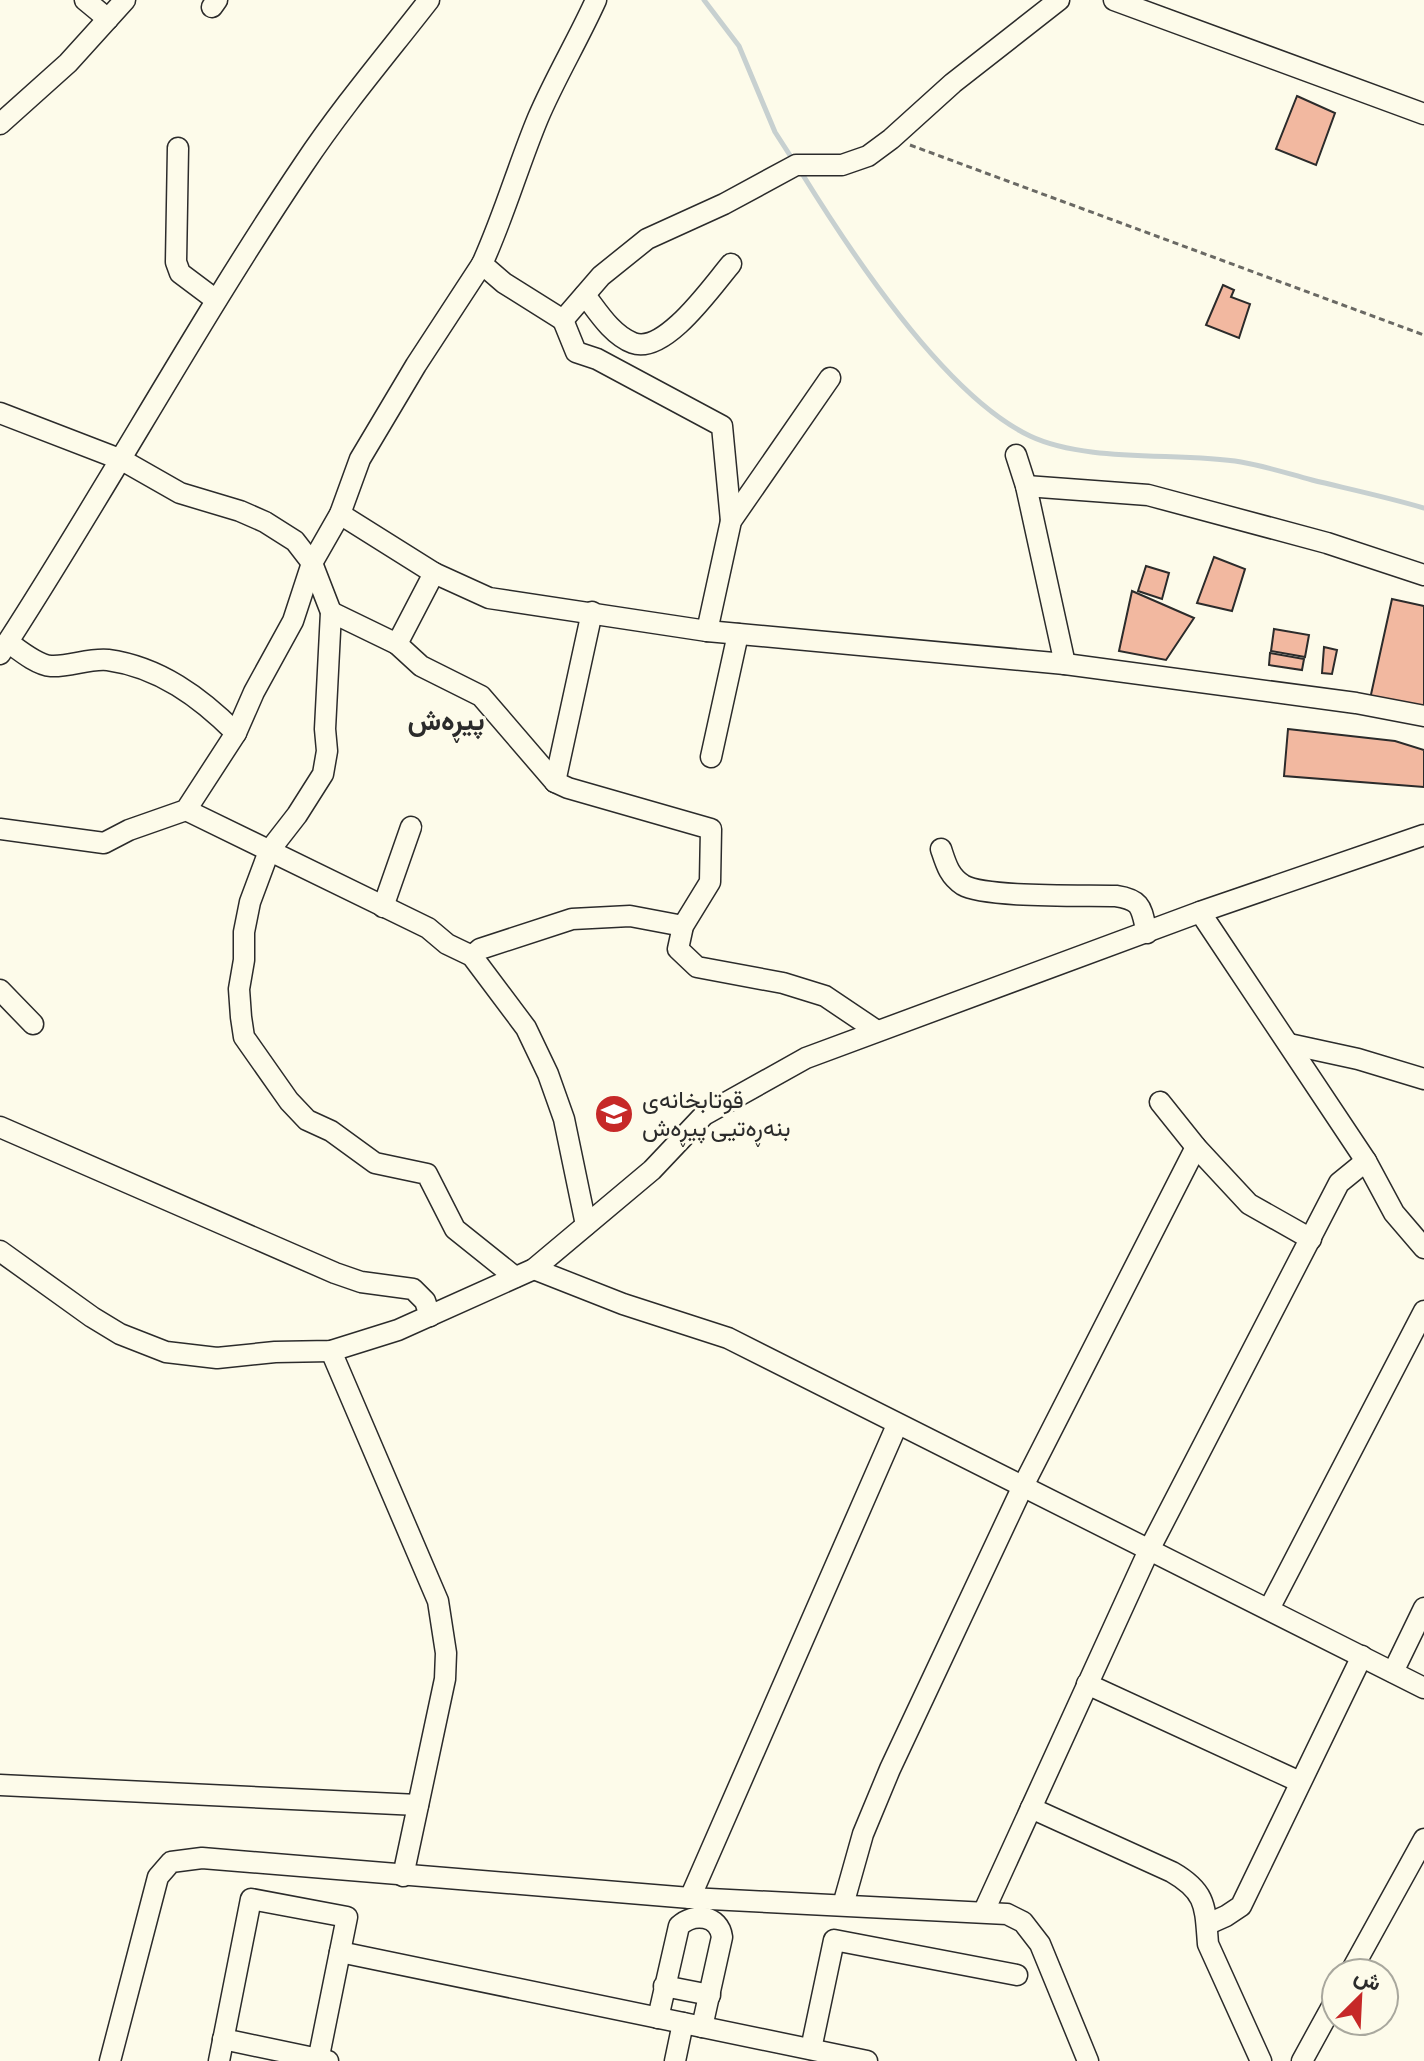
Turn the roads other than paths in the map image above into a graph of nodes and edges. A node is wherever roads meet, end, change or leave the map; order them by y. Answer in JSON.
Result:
{"nodes":[{"id":1,"x":85,"y":0,"type":"edge"},
{"id":2,"x":125,"y":0,"type":"edge"},
{"id":3,"x":429,"y":0,"type":"edge"},
{"id":4,"x":596,"y":0,"type":"edge"},
{"id":5,"x":1059,"y":0,"type":"edge"},
{"id":6,"x":1114,"y":0,"type":"edge"},
{"id":7,"x":108,"y":19,"type":"junction"},
{"id":8,"x":1424,"y":114,"type":"edge"},
{"id":9,"x":0,"y":124,"type":"edge"},
{"id":10,"x":178,"y":148,"type":"dead end"},
{"id":11,"x":482,"y":264,"type":"junction"},
{"id":12,"x":731,"y":264,"type":"dead end"},
{"id":13,"x":585,"y":295,"type":"junction"},
{"id":14,"x":216,"y":300,"type":"junction"},
{"id":15,"x":563,"y":320,"type":"junction"},
{"id":16,"x":830,"y":378,"type":"dead end"},
{"id":17,"x":0,"y":413,"type":"edge"},
{"id":18,"x":1016,"y":455,"type":"dead end"},
{"id":19,"x":122,"y":460,"type":"junction"},
{"id":20,"x":1026,"y":486,"type":"junction"},
{"id":21,"x":340,"y":514,"type":"junction"},
{"id":22,"x":731,"y":521,"type":"junction"},
{"id":23,"x":312,"y":563,"type":"junction"},
{"id":24,"x":434,"y":573,"type":"junction"},
{"id":25,"x":1424,"y":575,"type":"edge"},
{"id":26,"x":331,"y":612,"type":"junction"},
{"id":27,"x":592,"y":612,"type":"junction"},
{"id":28,"x":707,"y":631,"type":"junction"},
{"id":29,"x":738,"y":634,"type":"junction"},
{"id":30,"x":397,"y":644,"type":"junction"},
{"id":31,"x":4,"y":648,"type":"edge"},
{"id":32,"x":1065,"y":664,"type":"junction"},
{"id":33,"x":1424,"y":716,"type":"edge"},
{"id":34,"x":236,"y":733,"type":"junction"},
{"id":35,"x":711,"y":757,"type":"dead end"},
{"id":36,"x":555,"y":782,"type":"junction"},
{"id":37,"x":186,"y":810,"type":"junction"},
{"id":38,"x":411,"y":827,"type":"dead end"},
{"id":39,"x":0,"y":829,"type":"edge"},
{"id":40,"x":1424,"y":835,"type":"edge"},
{"id":41,"x":941,"y":849,"type":"dead end"},
{"id":42,"x":269,"y":851,"type":"junction"},
{"id":43,"x":383,"y":907,"type":"junction"},
{"id":44,"x":1200,"y":912,"type":"junction"},
{"id":45,"x":683,"y":926,"type":"junction"},
{"id":46,"x":1147,"y":933,"type":"junction"},
{"id":47,"x":472,"y":956,"type":"junction"},
{"id":48,"x":0,"y":990,"type":"edge"},
{"id":49,"x":33,"y":1024,"type":"dead end"},
{"id":50,"x":877,"y":1031,"type":"junction"},
{"id":51,"x":1289,"y":1044,"type":"junction"},
{"id":52,"x":1424,"y":1079,"type":"edge"},
{"id":53,"x":1160,"y":1102,"type":"dead end"},
{"id":54,"x":0,"y":1127,"type":"edge"},
{"id":55,"x":1196,"y":1147,"type":"junction"},
{"id":56,"x":1366,"y":1161,"type":"junction"},
{"id":57,"x":586,"y":1225,"type":"junction"},
{"id":58,"x":1311,"y":1239,"type":"junction"},
{"id":59,"x":1424,"y":1248,"type":"edge"},
{"id":60,"x":0,"y":1251,"type":"edge"},
{"id":61,"x":525,"y":1273,"type":"junction"},
{"id":62,"x":1424,"y":1311,"type":"edge"},
{"id":63,"x":430,"y":1316,"type":"junction"},
{"id":64,"x":331,"y":1351,"type":"junction"},
{"id":65,"x":897,"y":1425,"type":"junction"},
{"id":66,"x":1023,"y":1486,"type":"junction"},
{"id":67,"x":1149,"y":1550,"type":"junction"},
{"id":68,"x":1424,"y":1608,"type":"edge"},
{"id":69,"x":1269,"y":1609,"type":"junction"},
{"id":70,"x":1362,"y":1656,"type":"junction"},
{"id":71,"x":1393,"y":1672,"type":"junction"},
{"id":72,"x":1087,"y":1684,"type":"junction"},
{"id":73,"x":1424,"y":1688,"type":"edge"},
{"id":74,"x":1300,"y":1782,"type":"junction"},
{"id":75,"x":0,"y":1785,"type":"edge"},
{"id":76,"x":418,"y":1805,"type":"junction"},
{"id":77,"x":1031,"y":1808,"type":"junction"},
{"id":78,"x":1424,"y":1839,"type":"edge"},
{"id":79,"x":403,"y":1876,"type":"junction"},
{"id":80,"x":690,"y":1898,"type":"junction"},
{"id":81,"x":843,"y":1905,"type":"junction"},
{"id":82,"x":984,"y":1911,"type":"junction"},
{"id":83,"x":1208,"y":1924,"type":"junction"},
{"id":84,"x":340,"y":1952,"type":"junction"},
{"id":85,"x":1359,"y":1957,"type":"edge"},
{"id":86,"x":1017,"y":1975,"type":"dead end"},
{"id":87,"x":664,"y":1986,"type":"junction"},
{"id":88,"x":710,"y":1995,"type":"junction"},
{"id":89,"x":658,"y":2018,"type":"junction"},
{"id":90,"x":693,"y":2025,"type":"junction"},
{"id":91,"x":1320,"y":2028,"type":"edge"},
{"id":92,"x":223,"y":2039,"type":"junction"},
{"id":93,"x":811,"y":2049,"type":"junction"},
{"id":94,"x":321,"y":2060,"type":"edge"},
{"id":95,"x":110,"y":2061,"type":"edge"},
{"id":96,"x":219,"y":2061,"type":"edge"},
{"id":97,"x":675,"y":2061,"type":"edge"},
{"id":98,"x":867,"y":2061,"type":"edge"},
{"id":99,"x":1088,"y":2061,"type":"edge"},
{"id":100,"x":1261,"y":2061,"type":"edge"},
{"id":101,"x":1302,"y":2061,"type":"edge"}],
"edges":[{"from":1,"to":7,"type":"street"},
{"from":2,"to":7,"type":"street"},
{"from":3,"to":14,"type":"street"},
{"from":4,"to":11,"type":"street"},
{"from":5,"to":13,"type":"street"},
{"from":6,"to":8,"type":"street"},
{"from":7,"to":9,"type":"street"},
{"from":10,"to":14,"type":"street"},
{"from":11,"to":15,"type":"street"},
{"from":11,"to":21,"type":"street"},
{"from":12,"to":13,"type":"street"},
{"from":13,"to":15,"type":"street"},
{"from":14,"to":19,"type":"street"},
{"from":15,"to":22,"type":"street"},
{"from":16,"to":22,"type":"street"},
{"from":17,"to":19,"type":"street"},
{"from":18,"to":20,"type":"street"},
{"from":19,"to":23,"type":"street"},
{"from":19,"to":31,"type":"street"},
{"from":20,"to":25,"type":"street"},
{"from":20,"to":32,"type":"street"},
{"from":21,"to":23,"type":"street"},
{"from":21,"to":24,"type":"street"},
{"from":22,"to":28,"type":"street"},
{"from":23,"to":26,"type":"street"},
{"from":23,"to":34,"type":"street"},
{"from":24,"to":27,"type":"street"},
{"from":24,"to":30,"type":"street"},
{"from":26,"to":30,"type":"street"},
{"from":26,"to":42,"type":"street"},
{"from":27,"to":28,"type":"street"},
{"from":27,"to":36,"type":"street"},
{"from":28,"to":29,"type":"street"},
{"from":29,"to":32,"type":"street"},
{"from":29,"to":35,"type":"street"},
{"from":30,"to":36,"type":"street"},
{"from":31,"to":34,"type":"street"},
{"from":32,"to":33,"type":"street"},
{"from":34,"to":37,"type":"street"},
{"from":36,"to":45,"type":"street"},
{"from":37,"to":39,"type":"street"},
{"from":37,"to":42,"type":"street"},
{"from":38,"to":43,"type":"street"},
{"from":40,"to":44,"type":"street"},
{"from":41,"to":46,"type":"street"},
{"from":42,"to":43,"type":"street"},
{"from":42,"to":61,"type":"street"},
{"from":43,"to":47,"type":"street"},
{"from":44,"to":46,"type":"street"},
{"from":44,"to":51,"type":"street"},
{"from":45,"to":47,"type":"street"},
{"from":45,"to":50,"type":"street"},
{"from":46,"to":50,"type":"street"},
{"from":47,"to":57,"type":"street"},
{"from":48,"to":49,"type":"street"},
{"from":50,"to":57,"type":"street"},
{"from":51,"to":52,"type":"street"},
{"from":51,"to":56,"type":"street"},
{"from":53,"to":55,"type":"street"},
{"from":54,"to":63,"type":"street"},
{"from":55,"to":58,"type":"street"},
{"from":55,"to":66,"type":"street"},
{"from":56,"to":58,"type":"street"},
{"from":56,"to":59,"type":"street"},
{"from":57,"to":61,"type":"street"},
{"from":58,"to":67,"type":"street"},
{"from":60,"to":64,"type":"street"},
{"from":61,"to":63,"type":"street"},
{"from":61,"to":65,"type":"street"},
{"from":62,"to":69,"type":"street"},
{"from":63,"to":64,"type":"street"},
{"from":64,"to":76,"type":"street"},
{"from":65,"to":66,"type":"street"},
{"from":65,"to":80,"type":"street"},
{"from":66,"to":67,"type":"street"},
{"from":66,"to":81,"type":"street"},
{"from":67,"to":69,"type":"street"},
{"from":67,"to":72,"type":"street"},
{"from":68,"to":71,"type":"street"},
{"from":69,"to":70,"type":"street"},
{"from":70,"to":71,"type":"street"},
{"from":70,"to":74,"type":"street"},
{"from":71,"to":73,"type":"street"},
{"from":72,"to":74,"type":"street"},
{"from":72,"to":77,"type":"street"},
{"from":74,"to":83,"type":"street"},
{"from":75,"to":76,"type":"street"},
{"from":76,"to":79,"type":"street"},
{"from":77,"to":82,"type":"street"},
{"from":77,"to":83,"type":"street"},
{"from":78,"to":85,"type":"street"},
{"from":79,"to":80,"type":"street"},
{"from":79,"to":95,"type":"street"},
{"from":80,"to":81,"type":"street"},
{"from":81,"to":82,"type":"street"},
{"from":82,"to":99,"type":"street"},
{"from":83,"to":100,"type":"street"},
{"from":84,"to":89,"type":"street"},
{"from":84,"to":92,"type":"street"},
{"from":84,"to":94,"type":"street"},
{"from":86,"to":93,"type":"street"},
{"from":87,"to":88,"type":"street"},
{"from":87,"to":88,"type":"street"},
{"from":87,"to":89,"type":"street"},
{"from":88,"to":90,"type":"street"},
{"from":89,"to":90,"type":"street"},
{"from":90,"to":93,"type":"street"},
{"from":90,"to":97,"type":"street"},
{"from":91,"to":101,"type":"street"},
{"from":92,"to":94,"type":"street"},
{"from":92,"to":96,"type":"street"},
{"from":93,"to":98,"type":"street"}]}
